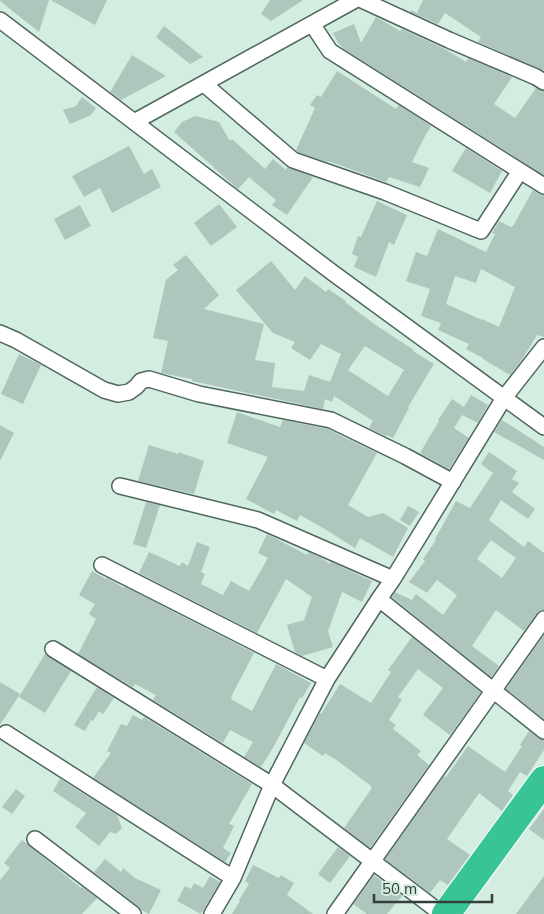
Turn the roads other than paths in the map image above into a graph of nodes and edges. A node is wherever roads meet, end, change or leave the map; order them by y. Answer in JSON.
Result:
{"nodes":[{"id":1,"x":355,"y":0,"type":"edge"},
{"id":2,"x":362,"y":0,"type":"edge"},
{"id":3,"x":0,"y":20,"type":"edge"},
{"id":4,"x":312,"y":24,"type":"junction"},
{"id":5,"x":544,"y":82,"type":"edge"},
{"id":6,"x":204,"y":84,"type":"junction"},
{"id":7,"x":134,"y":122,"type":"junction"},
{"id":8,"x":520,"y":171,"type":"junction"},
{"id":9,"x":544,"y":186,"type":"edge"},
{"id":10,"x":0,"y":333,"type":"edge"},
{"id":11,"x":544,"y":347,"type":"edge"},
{"id":12,"x":504,"y":398,"type":"junction"},
{"id":13,"x":544,"y":427,"type":"edge"},
{"id":14,"x":453,"y":482,"type":"junction"},
{"id":15,"x":120,"y":486,"type":"dead end"},
{"id":16,"x":102,"y":565,"type":"dead end"},
{"id":17,"x":393,"y":579,"type":"junction"},
{"id":18,"x":379,"y":599,"type":"junction"},
{"id":19,"x":544,"y":619,"type":"edge"},
{"id":20,"x":53,"y":649,"type":"dead end"},
{"id":21,"x":327,"y":679,"type":"junction"},
{"id":22,"x":494,"y":690,"type":"junction"},
{"id":23,"x":544,"y":731,"type":"edge"},
{"id":24,"x":6,"y":733,"type":"dead end"},
{"id":25,"x":544,"y":780,"type":"edge"},
{"id":26,"x":272,"y":784,"type":"junction"},
{"id":27,"x":35,"y":839,"type":"dead end"},
{"id":28,"x":372,"y":861,"type":"junction"},
{"id":29,"x":233,"y":878,"type":"junction"},
{"id":30,"x":133,"y":914,"type":"edge"},
{"id":31,"x":212,"y":914,"type":"edge"},
{"id":32,"x":335,"y":914,"type":"edge"},
{"id":33,"x":444,"y":914,"type":"edge"}],
"edges":[{"from":1,"to":4,"type":"street"},
{"from":2,"to":5,"type":"street"},
{"from":3,"to":7,"type":"street"},
{"from":4,"to":6,"type":"street"},
{"from":4,"to":8,"type":"street"},
{"from":6,"to":7,"type":"street"},
{"from":6,"to":8,"type":"street"},
{"from":7,"to":12,"type":"street"},
{"from":8,"to":9,"type":"street"},
{"from":10,"to":14,"type":"street"},
{"from":11,"to":12,"type":"street"},
{"from":12,"to":13,"type":"street"},
{"from":12,"to":14,"type":"street"},
{"from":14,"to":17,"type":"street"},
{"from":15,"to":17,"type":"street"},
{"from":16,"to":21,"type":"street"},
{"from":17,"to":18,"type":"street"},
{"from":18,"to":21,"type":"street"},
{"from":18,"to":22,"type":"street"},
{"from":19,"to":22,"type":"street"},
{"from":20,"to":26,"type":"street"},
{"from":21,"to":26,"type":"street"},
{"from":22,"to":23,"type":"street"},
{"from":22,"to":28,"type":"street"},
{"from":24,"to":29,"type":"street"},
{"from":25,"to":33,"type":"highway"},
{"from":26,"to":28,"type":"street"},
{"from":26,"to":29,"type":"street"},
{"from":27,"to":30,"type":"street"},
{"from":28,"to":32,"type":"street"},
{"from":28,"to":33,"type":"street"},
{"from":29,"to":31,"type":"street"}]}
